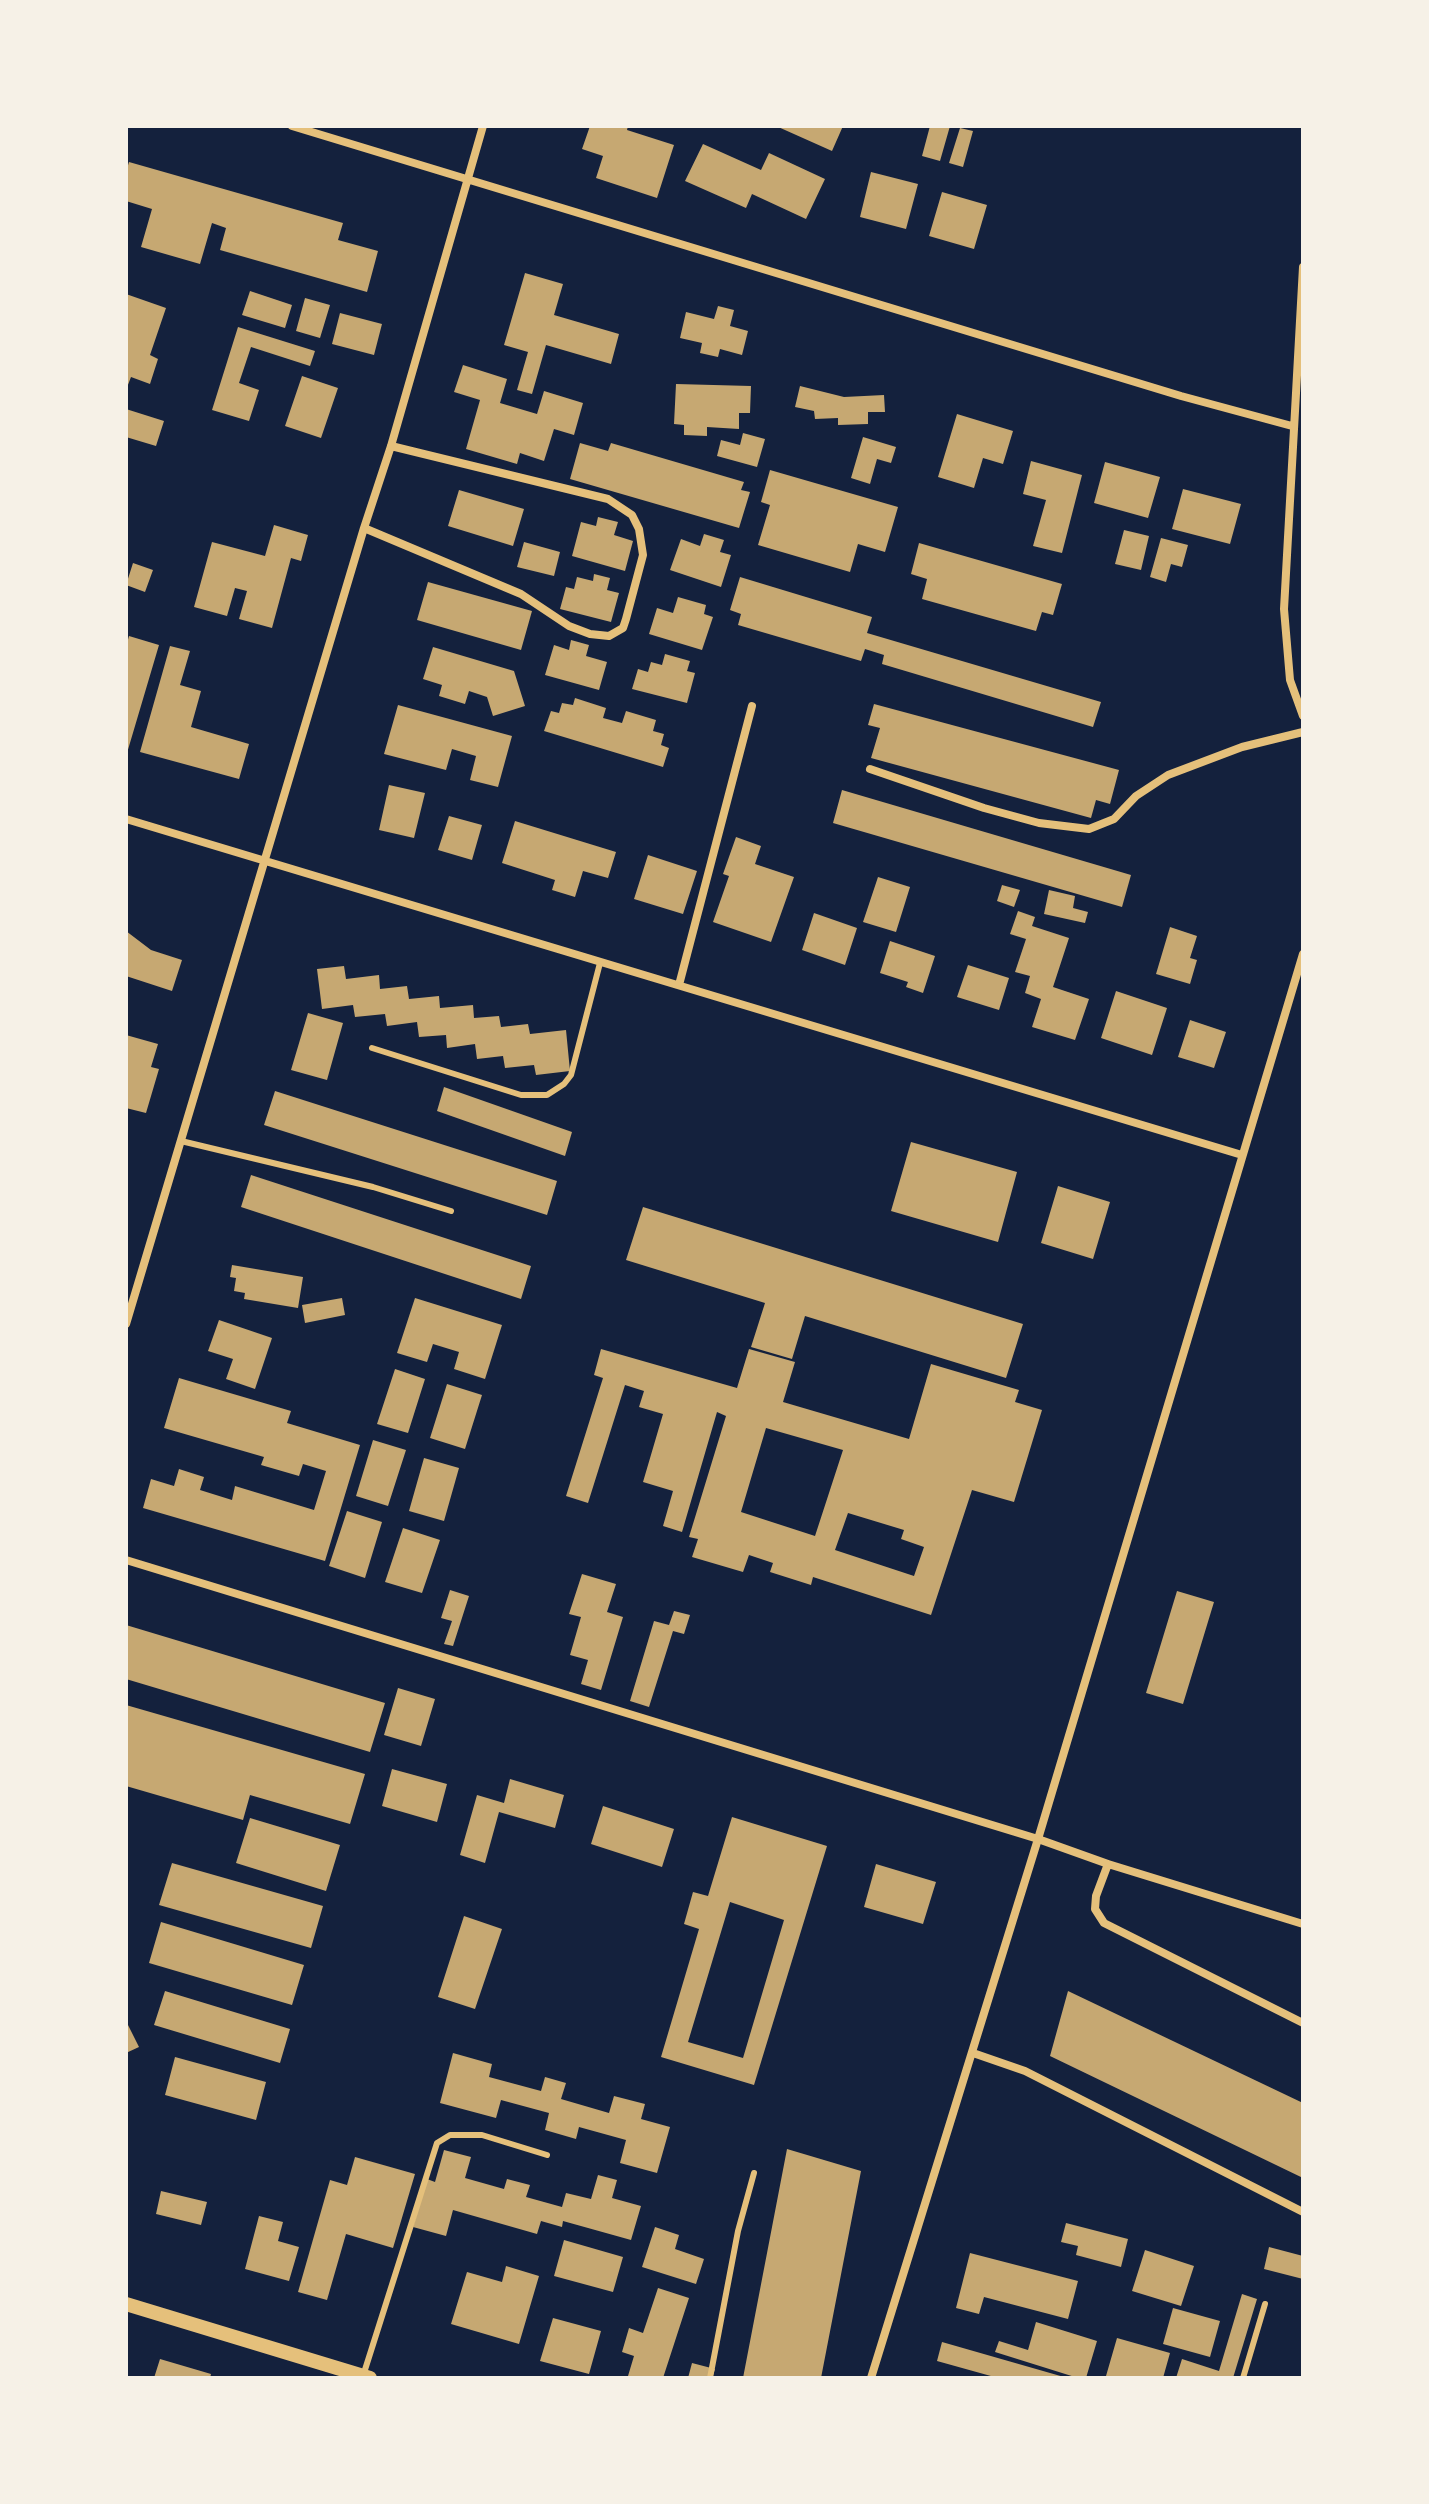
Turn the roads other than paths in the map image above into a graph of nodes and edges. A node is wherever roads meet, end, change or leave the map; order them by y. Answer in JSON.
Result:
{"nodes":[{"id":1,"x":292,"y":126,"type":"edge"},
{"id":2,"x":483,"y":126,"type":"edge"},
{"id":3,"x":467,"y":179,"type":"junction"},
{"id":4,"x":1303,"y":267,"type":"edge"},
{"id":5,"x":1292,"y":426,"type":"junction"},
{"id":6,"x":391,"y":446,"type":"junction"},
{"id":7,"x":364,"y":528,"type":"junction"},
{"id":8,"x":752,"y":706,"type":"dead end"},
{"id":9,"x":1303,"y":716,"type":"edge"},
{"id":10,"x":1303,"y":732,"type":"edge"},
{"id":11,"x":870,"y":769,"type":"dead end"},
{"id":12,"x":126,"y":819,"type":"edge"},
{"id":13,"x":265,"y":861,"type":"junction"},
{"id":14,"x":1303,"y":954,"type":"edge"},
{"id":15,"x":600,"y":963,"type":"junction"},
{"id":16,"x":679,"y":985,"type":"junction"},
{"id":17,"x":372,"y":1048,"type":"dead end"},
{"id":18,"x":181,"y":1141,"type":"junction"},
{"id":19,"x":1242,"y":1155,"type":"junction"},
{"id":20,"x":451,"y":1211,"type":"dead end"},
{"id":21,"x":126,"y":1324,"type":"edge"},
{"id":22,"x":126,"y":1560,"type":"edge"},
{"id":23,"x":1038,"y":1839,"type":"junction"},
{"id":24,"x":1108,"y":1864,"type":"junction"},
{"id":25,"x":1303,"y":1924,"type":"edge"},
{"id":26,"x":1303,"y":2023,"type":"edge"},
{"id":27,"x":973,"y":2053,"type":"junction"},
{"id":28,"x":547,"y":2155,"type":"dead end"},
{"id":29,"x":754,"y":2173,"type":"dead end"},
{"id":30,"x":1303,"y":2212,"type":"edge"},
{"id":31,"x":126,"y":2304,"type":"edge"},
{"id":32,"x":1265,"y":2304,"type":"dead end"},
{"id":33,"x":367,"y":2377,"type":"edge"},
{"id":34,"x":710,"y":2378,"type":"edge"},
{"id":35,"x":871,"y":2378,"type":"edge"},
{"id":36,"x":1243,"y":2378,"type":"edge"}],
"edges":[{"from":1,"to":3,"type":"street"},
{"from":2,"to":3,"type":"street"},
{"from":3,"to":5,"type":"street"},
{"from":3,"to":6,"type":"street"},
{"from":4,"to":5,"type":"street"},
{"from":5,"to":9,"type":"street"},
{"from":6,"to":7,"type":"street"},
{"from":6,"to":7,"type":"street"},
{"from":7,"to":13,"type":"street"},
{"from":8,"to":16,"type":"street"},
{"from":10,"to":11,"type":"street"},
{"from":12,"to":13,"type":"street"},
{"from":13,"to":15,"type":"street"},
{"from":13,"to":18,"type":"street"},
{"from":14,"to":19,"type":"street"},
{"from":15,"to":16,"type":"street"},
{"from":15,"to":17,"type":"lane"},
{"from":16,"to":19,"type":"street"},
{"from":18,"to":20,"type":"lane"},
{"from":18,"to":21,"type":"street"},
{"from":19,"to":23,"type":"street"},
{"from":22,"to":23,"type":"street"},
{"from":23,"to":24,"type":"street"},
{"from":23,"to":27,"type":"street"},
{"from":24,"to":25,"type":"street"},
{"from":24,"to":26,"type":"street"},
{"from":27,"to":30,"type":"street"},
{"from":27,"to":35,"type":"street"},
{"from":28,"to":33,"type":"lane"},
{"from":29,"to":34,"type":"lane"},
{"from":31,"to":33,"type":"street"},
{"from":32,"to":36,"type":"lane"}]}
